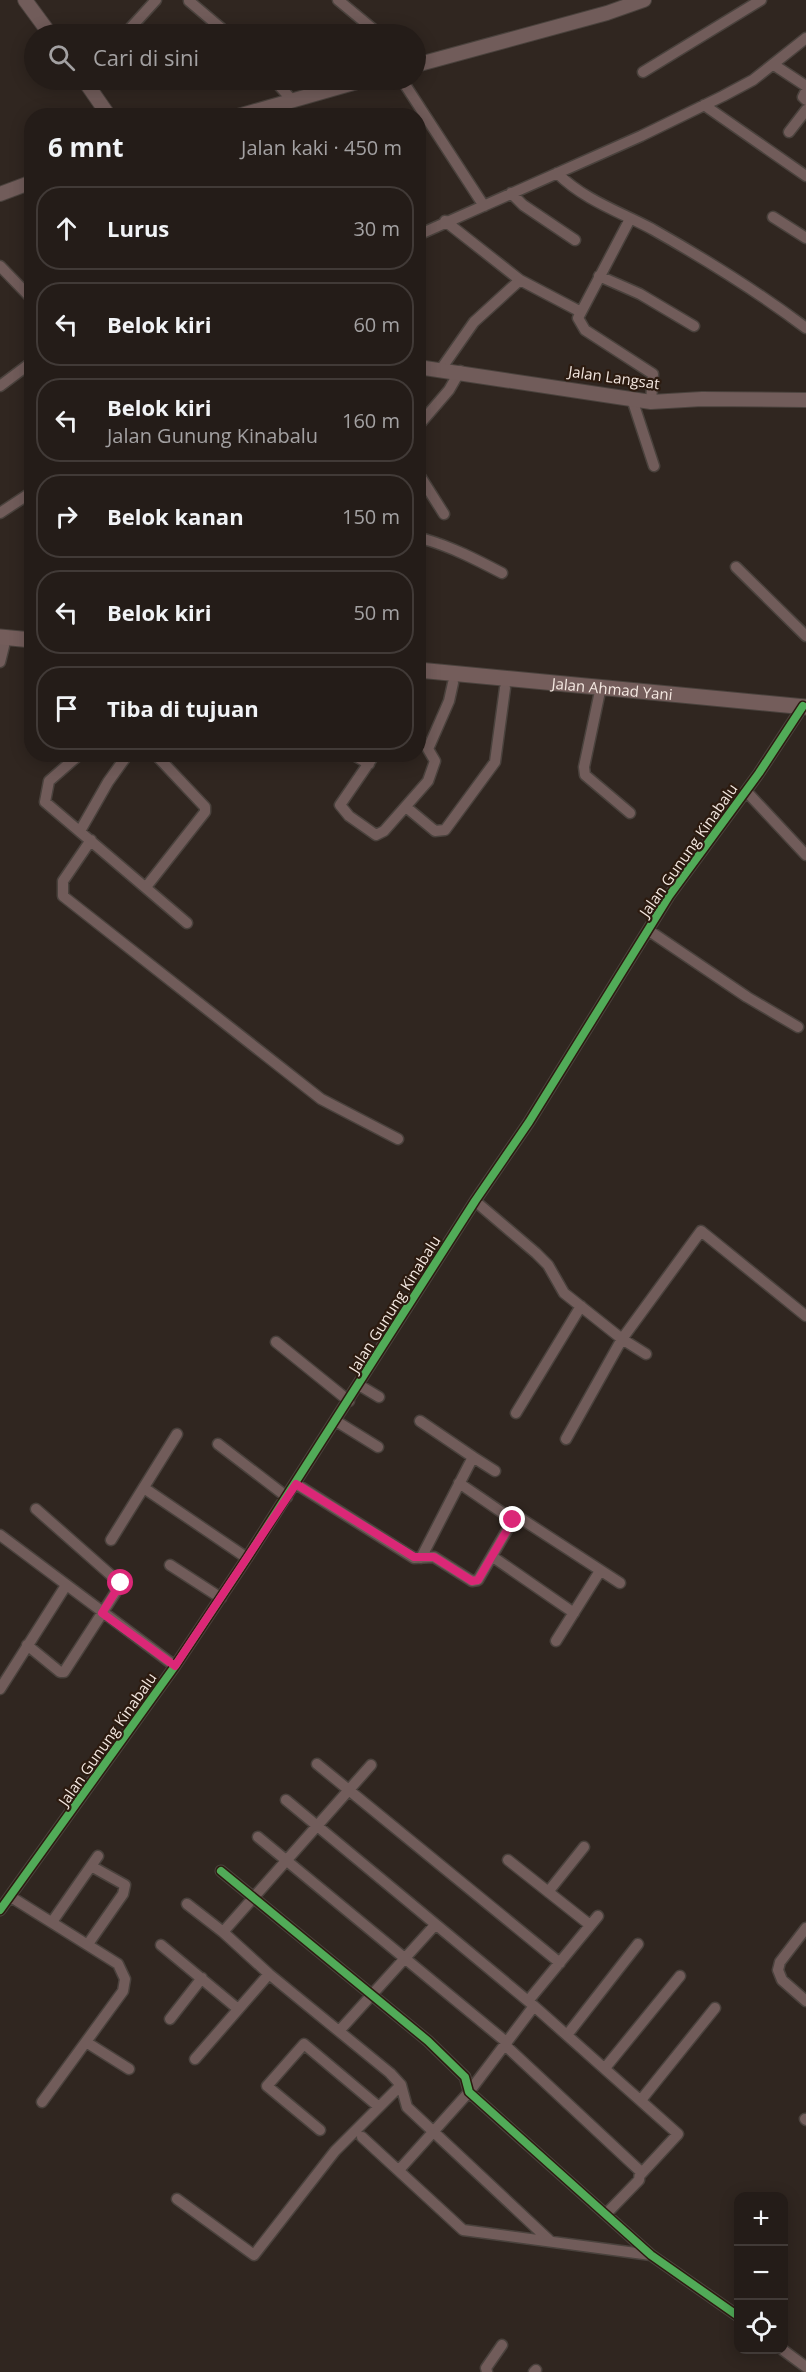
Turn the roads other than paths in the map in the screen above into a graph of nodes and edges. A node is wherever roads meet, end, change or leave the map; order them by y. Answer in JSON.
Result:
{"nodes":[{"id":1,"x":26,"y":0,"type":"edge"},
{"id":2,"x":156,"y":0,"type":"edge"},
{"id":3,"x":189,"y":0,"type":"edge"},
{"id":4,"x":338,"y":0,"type":"edge"},
{"id":5,"x":644,"y":0,"type":"edge"},
{"id":6,"x":761,"y":0,"type":"edge"},
{"id":7,"x":611,"y":5,"type":"edge"},
{"id":8,"x":43,"y":24,"type":"edge"},
{"id":9,"x":134,"y":24,"type":"edge"},
{"id":10,"x":217,"y":24,"type":"edge"},
{"id":11,"x":367,"y":24,"type":"edge"},
{"id":12,"x":806,"y":38,"type":"edge"},
{"id":13,"x":426,"y":62,"type":"edge"},
{"id":14,"x":774,"y":65,"type":"junction"},
{"id":15,"x":643,"y":72,"type":"dead end"},
{"id":16,"x":806,"y":86,"type":"edge"},
{"id":17,"x":91,"y":90,"type":"edge"},
{"id":18,"x":283,"y":90,"type":"edge"},
{"id":19,"x":328,"y":90,"type":"edge"},
{"id":20,"x":409,"y":90,"type":"edge"},
{"id":21,"x":806,"y":91,"type":"edge"},
{"id":22,"x":292,"y":100,"type":"junction"},
{"id":23,"x":806,"y":100,"type":"edge"},
{"id":24,"x":704,"y":105,"type":"junction"},
{"id":25,"x":103,"y":108,"type":"edge"},
{"id":26,"x":265,"y":108,"type":"edge"},
{"id":27,"x":420,"y":108,"type":"edge"},
{"id":28,"x":806,"y":111,"type":"edge"},
{"id":29,"x":426,"y":117,"type":"edge"},
{"id":30,"x":789,"y":132,"type":"dead end"},
{"id":31,"x":557,"y":173,"type":"junction"},
{"id":32,"x":806,"y":176,"type":"edge"},
{"id":33,"x":24,"y":185,"type":"edge"},
{"id":34,"x":511,"y":193,"type":"junction"},
{"id":35,"x":0,"y":194,"type":"edge"},
{"id":36,"x":484,"y":206,"type":"junction"},
{"id":37,"x":773,"y":217,"type":"dead end"},
{"id":38,"x":630,"y":219,"type":"junction"},
{"id":39,"x":445,"y":221,"type":"junction"},
{"id":40,"x":426,"y":231,"type":"edge"},
{"id":41,"x":806,"y":238,"type":"edge"},
{"id":42,"x":575,"y":240,"type":"dead end"},
{"id":43,"x":2,"y":268,"type":"edge"},
{"id":44,"x":599,"y":276,"type":"junction"},
{"id":45,"x":520,"y":280,"type":"junction"},
{"id":46,"x":24,"y":291,"type":"edge"},
{"id":47,"x":581,"y":312,"type":"junction"},
{"id":48,"x":694,"y":326,"type":"dead end"},
{"id":49,"x":806,"y":328,"type":"edge"},
{"id":50,"x":24,"y":368,"type":"edge"},
{"id":51,"x":426,"y":368,"type":"edge"},
{"id":52,"x":441,"y":369,"type":"junction"},
{"id":53,"x":460,"y":371,"type":"junction"},
{"id":54,"x":0,"y":386,"type":"edge"},
{"id":55,"x":632,"y":399,"type":"junction"},
{"id":56,"x":806,"y":400,"type":"edge"},
{"id":57,"x":651,"y":402,"type":"junction"},
{"id":58,"x":426,"y":417,"type":"edge"},
{"id":59,"x":654,"y":466,"type":"dead end"},
{"id":60,"x":426,"y":486,"type":"edge"},
{"id":61,"x":24,"y":497,"type":"edge"},
{"id":62,"x":0,"y":513,"type":"edge"},
{"id":63,"x":444,"y":514,"type":"dead end"},
{"id":64,"x":426,"y":539,"type":"edge"},
{"id":65,"x":736,"y":567,"type":"dead end"},
{"id":66,"x":502,"y":573,"type":"dead end"},
{"id":67,"x":806,"y":636,"type":"edge"},
{"id":68,"x":24,"y":640,"type":"edge"},
{"id":69,"x":1,"y":643,"type":"edge"},
{"id":70,"x":24,"y":647,"type":"edge"},
{"id":71,"x":0,"y":663,"type":"edge"},
{"id":72,"x":426,"y":672,"type":"edge"},
{"id":73,"x":426,"y":680,"type":"edge"},
{"id":74,"x":461,"y":680,"type":"junction"},
{"id":75,"x":505,"y":688,"type":"junction"},
{"id":76,"x":599,"y":696,"type":"junction"},
{"id":77,"x":803,"y":711,"type":"edge"},
{"id":78,"x":426,"y":741,"type":"edge"},
{"id":79,"x":426,"y":750,"type":"edge"},
{"id":80,"x":71,"y":762,"type":"edge"},
{"id":81,"x":122,"y":762,"type":"edge"},
{"id":82,"x":163,"y":762,"type":"edge"},
{"id":83,"x":370,"y":762,"type":"edge"},
{"id":84,"x":746,"y":791,"type":"junction"},
{"id":85,"x":406,"y":807,"type":"junction"},
{"id":86,"x":630,"y":813,"type":"dead end"},
{"id":87,"x":80,"y":831,"type":"junction"},
{"id":88,"x":91,"y":840,"type":"junction"},
{"id":89,"x":806,"y":855,"type":"edge"},
{"id":90,"x":146,"y":887,"type":"junction"},
{"id":91,"x":187,"y":923,"type":"dead end"},
{"id":92,"x":648,"y":930,"type":"junction"},
{"id":93,"x":798,"y":1027,"type":"dead end"},
{"id":94,"x":398,"y":1139,"type":"dead end"},
{"id":95,"x":475,"y":1201,"type":"junction"},
{"id":96,"x":581,"y":1306,"type":"junction"},
{"id":97,"x":806,"y":1316,"type":"edge"},
{"id":98,"x":622,"y":1339,"type":"junction"},
{"id":99,"x":276,"y":1342,"type":"dead end"},
{"id":100,"x":646,"y":1354,"type":"dead end"},
{"id":101,"x":359,"y":1385,"type":"junction"},
{"id":102,"x":379,"y":1397,"type":"dead end"},
{"id":103,"x":349,"y":1401,"type":"junction"},
{"id":104,"x":516,"y":1413,"type":"dead end"},
{"id":105,"x":336,"y":1421,"type":"junction"},
{"id":106,"x":420,"y":1421,"type":"dead end"},
{"id":107,"x":177,"y":1434,"type":"dead end"},
{"id":108,"x":566,"y":1439,"type":"dead end"},
{"id":109,"x":218,"y":1444,"type":"dead end"},
{"id":110,"x":378,"y":1447,"type":"dead end"},
{"id":111,"x":472,"y":1457,"type":"junction"},
{"id":112,"x":495,"y":1471,"type":"dead end"},
{"id":113,"x":459,"y":1483,"type":"junction"},
{"id":114,"x":296,"y":1484,"type":"junction"},
{"id":115,"x":144,"y":1488,"type":"junction"},
{"id":116,"x":287,"y":1497,"type":"junction"},
{"id":117,"x":36,"y":1509,"type":"dead end"},
{"id":118,"x":513,"y":1520,"type":"junction"},
{"id":119,"x":0,"y":1536,"type":"edge"},
{"id":120,"x":111,"y":1540,"type":"dead end"},
{"id":121,"x":493,"y":1557,"type":"junction"},
{"id":122,"x":247,"y":1558,"type":"junction"},
{"id":123,"x":421,"y":1558,"type":"junction"},
{"id":124,"x":170,"y":1565,"type":"dead end"},
{"id":125,"x":600,"y":1571,"type":"junction"},
{"id":126,"x":620,"y":1583,"type":"dead end"},
{"id":127,"x":65,"y":1587,"type":"junction"},
{"id":128,"x":221,"y":1598,"type":"junction"},
{"id":129,"x":574,"y":1612,"type":"junction"},
{"id":130,"x":102,"y":1613,"type":"junction"},
{"id":131,"x":556,"y":1641,"type":"dead end"},
{"id":132,"x":27,"y":1645,"type":"junction"},
{"id":133,"x":175,"y":1666,"type":"junction"},
{"id":134,"x":0,"y":1689,"type":"edge"},
{"id":135,"x":317,"y":1764,"type":"dead end"},
{"id":136,"x":371,"y":1765,"type":"dead end"},
{"id":137,"x":349,"y":1791,"type":"junction"},
{"id":138,"x":286,"y":1800,"type":"dead end"},
{"id":139,"x":318,"y":1827,"type":"junction"},
{"id":140,"x":258,"y":1837,"type":"dead end"},
{"id":141,"x":584,"y":1847,"type":"dead end"},
{"id":142,"x":98,"y":1856,"type":"dead end"},
{"id":143,"x":285,"y":1860,"type":"junction"},
{"id":144,"x":508,"y":1860,"type":"dead end"},
{"id":145,"x":91,"y":1866,"type":"junction"},
{"id":146,"x":221,"y":1871,"type":"dead end"},
{"id":147,"x":549,"y":1892,"type":"junction"},
{"id":148,"x":253,"y":1895,"type":"junction"},
{"id":149,"x":11,"y":1897,"type":"junction"},
{"id":150,"x":187,"y":1904,"type":"dead end"},
{"id":151,"x":0,"y":1910,"type":"edge"},
{"id":152,"x":598,"y":1916,"type":"dead end"},
{"id":153,"x":52,"y":1922,"type":"junction"},
{"id":154,"x":435,"y":1924,"type":"junction"},
{"id":155,"x":590,"y":1925,"type":"junction"},
{"id":156,"x":806,"y":1928,"type":"edge"},
{"id":157,"x":223,"y":1932,"type":"junction"},
{"id":158,"x":88,"y":1944,"type":"junction"},
{"id":159,"x":638,"y":1944,"type":"dead end"},
{"id":160,"x":161,"y":1945,"type":"dead end"},
{"id":161,"x":404,"y":1959,"type":"junction"},
{"id":162,"x":560,"y":1963,"type":"junction"},
{"id":163,"x":269,"y":1974,"type":"junction"},
{"id":164,"x":680,"y":1976,"type":"dead end"},
{"id":165,"x":202,"y":1978,"type":"junction"},
{"id":166,"x":373,"y":1995,"type":"junction"},
{"id":167,"x":806,"y":2001,"type":"edge"},
{"id":168,"x":531,"y":2003,"type":"junction"},
{"id":169,"x":716,"y":2008,"type":"dead end"},
{"id":170,"x":238,"y":2009,"type":"junction"},
{"id":171,"x":170,"y":2019,"type":"dead end"},
{"id":172,"x":339,"y":2031,"type":"junction"},
{"id":173,"x":567,"y":2035,"type":"junction"},
{"id":174,"x":86,"y":2042,"type":"junction"},
{"id":175,"x":506,"y":2044,"type":"junction"},
{"id":176,"x":195,"y":2059,"type":"dead end"},
{"id":177,"x":605,"y":2068,"type":"junction"},
{"id":178,"x":129,"y":2069,"type":"dead end"},
{"id":179,"x":400,"y":2085,"type":"junction"},
{"id":180,"x":469,"y":2092,"type":"junction"},
{"id":181,"x":641,"y":2100,"type":"junction"},
{"id":182,"x":42,"y":2102,"type":"dead end"},
{"id":183,"x":379,"y":2107,"type":"junction"},
{"id":184,"x":321,"y":2130,"type":"dead end"},
{"id":185,"x":432,"y":2132,"type":"junction"},
{"id":186,"x":362,"y":2138,"type":"dead end"},
{"id":187,"x":399,"y":2170,"type":"junction"},
{"id":188,"x":640,"y":2175,"type":"junction"},
{"id":189,"x":177,"y":2199,"type":"dead end"},
{"id":190,"x":606,"y":2214,"type":"junction"},
{"id":191,"x":549,"y":2240,"type":"junction"},
{"id":192,"x":651,"y":2255,"type":"junction"},
{"id":193,"x":734,"y":2313,"type":"edge"},
{"id":194,"x":502,"y":2345,"type":"dead end"},
{"id":195,"x":788,"y":2353,"type":"edge"},
{"id":196,"x":806,"y":2367,"type":"edge"},
{"id":197,"x":487,"y":2372,"type":"edge"}],
"edges":[{"from":1,"to":8,"type":"street"},
{"from":2,"to":9,"type":"street"},
{"from":3,"to":10,"type":"street"},
{"from":4,"to":11,"type":"street"},
{"from":5,"to":7,"type":"street"},
{"from":6,"to":15,"type":"street"},
{"from":7,"to":13,"type":"street"},
{"from":12,"to":14,"type":"street"},
{"from":14,"to":16,"type":"street"},
{"from":14,"to":24,"type":"street"},
{"from":17,"to":25,"type":"street"},
{"from":18,"to":22,"type":"street"},
{"from":19,"to":22,"type":"street"},
{"from":20,"to":27,"type":"street"},
{"from":21,"to":23,"type":"street"},
{"from":22,"to":26,"type":"street"},
{"from":24,"to":31,"type":"street"},
{"from":24,"to":32,"type":"street"},
{"from":28,"to":30,"type":"street"},
{"from":29,"to":36,"type":"street"},
{"from":31,"to":34,"type":"street"},
{"from":31,"to":38,"type":"street"},
{"from":33,"to":35,"type":"street"},
{"from":34,"to":36,"type":"street"},
{"from":34,"to":42,"type":"street"},
{"from":36,"to":39,"type":"street"},
{"from":37,"to":41,"type":"street"},
{"from":38,"to":44,"type":"street"},
{"from":38,"to":49,"type":"street"},
{"from":39,"to":40,"type":"street"},
{"from":39,"to":45,"type":"street"},
{"from":43,"to":46,"type":"street"},
{"from":44,"to":47,"type":"street"},
{"from":44,"to":48,"type":"street"},
{"from":45,"to":47,"type":"street"},
{"from":45,"to":52,"type":"street"},
{"from":47,"to":57,"type":"street"},
{"from":50,"to":54,"type":"street"},
{"from":51,"to":52,"type":"street","name":"Jalan Langsat"},
{"from":52,"to":53,"type":"street","name":"Jalan Langsat"},
{"from":53,"to":55,"type":"street","name":"Jalan Langsat"},
{"from":53,"to":58,"type":"street"},
{"from":55,"to":57,"type":"street","name":"Jalan Langsat"},
{"from":55,"to":59,"type":"street"},
{"from":56,"to":57,"type":"street","name":"Jalan Langsat"},
{"from":60,"to":63,"type":"street"},
{"from":61,"to":62,"type":"street"},
{"from":64,"to":66,"type":"street"},
{"from":65,"to":67,"type":"street"},
{"from":68,"to":69,"type":"main road"},
{"from":69,"to":70,"type":"main road"},
{"from":69,"to":71,"type":"street"},
{"from":72,"to":74,"type":"main road","name":"Jalan Ahmad Yani"},
{"from":73,"to":74,"type":"main road"},
{"from":74,"to":75,"type":"main road"},
{"from":74,"to":77,"type":"main road","name":"Jalan Ahmad Yani"},
{"from":74,"to":78,"type":"street"},
{"from":75,"to":76,"type":"main road"},
{"from":75,"to":85,"type":"street"},
{"from":76,"to":77,"type":"main road"},
{"from":76,"to":86,"type":"street"},
{"from":77,"to":84,"type":"street","name":"Jalan Gunung Kinabalu"},
{"from":79,"to":85,"type":"street"},
{"from":80,"to":87,"type":"street"},
{"from":81,"to":87,"type":"street"},
{"from":82,"to":90,"type":"street"},
{"from":83,"to":85,"type":"street"},
{"from":84,"to":89,"type":"street"},
{"from":84,"to":92,"type":"street","name":"Jalan Gunung Kinabalu"},
{"from":87,"to":88,"type":"street"},
{"from":88,"to":90,"type":"street"},
{"from":88,"to":94,"type":"street"},
{"from":90,"to":91,"type":"street"},
{"from":92,"to":93,"type":"street"},
{"from":92,"to":95,"type":"street","name":"Jalan Gunung Kinabalu"},
{"from":95,"to":96,"type":"street"},
{"from":95,"to":101,"type":"street","name":"Jalan Gunung Kinabalu"},
{"from":96,"to":98,"type":"street"},
{"from":96,"to":104,"type":"street"},
{"from":97,"to":98,"type":"street"},
{"from":98,"to":100,"type":"street"},
{"from":98,"to":108,"type":"street"},
{"from":99,"to":103,"type":"street"},
{"from":101,"to":102,"type":"street"},
{"from":101,"to":103,"type":"street","name":"Jalan Gunung Kinabalu"},
{"from":103,"to":105,"type":"street","name":"Jalan Gunung Kinabalu"},
{"from":105,"to":110,"type":"street"},
{"from":105,"to":114,"type":"street","name":"Jalan Gunung Kinabalu"},
{"from":106,"to":111,"type":"street"},
{"from":107,"to":115,"type":"street"},
{"from":109,"to":116,"type":"street"},
{"from":111,"to":112,"type":"street"},
{"from":111,"to":113,"type":"street"},
{"from":113,"to":118,"type":"street"},
{"from":113,"to":123,"type":"street"},
{"from":114,"to":116,"type":"street","name":"Jalan Gunung Kinabalu"},
{"from":114,"to":123,"type":"street"},
{"from":115,"to":120,"type":"street"},
{"from":115,"to":122,"type":"street"},
{"from":116,"to":122,"type":"street","name":"Jalan Gunung Kinabalu"},
{"from":117,"to":130,"type":"street"},
{"from":118,"to":121,"type":"street"},
{"from":118,"to":125,"type":"street"},
{"from":119,"to":127,"type":"street"},
{"from":121,"to":123,"type":"street"},
{"from":121,"to":129,"type":"street"},
{"from":122,"to":128,"type":"street","name":"Jalan Gunung Kinabalu"},
{"from":124,"to":128,"type":"street"},
{"from":125,"to":126,"type":"street"},
{"from":125,"to":129,"type":"street"},
{"from":127,"to":130,"type":"street"},
{"from":127,"to":132,"type":"street"},
{"from":128,"to":133,"type":"street","name":"Jalan Gunung Kinabalu"},
{"from":129,"to":131,"type":"street"},
{"from":130,"to":132,"type":"street"},
{"from":130,"to":133,"type":"street"},
{"from":132,"to":134,"type":"street"},
{"from":133,"to":149,"type":"street","name":"Jalan Gunung Kinabalu"},
{"from":135,"to":137,"type":"street"},
{"from":136,"to":137,"type":"street"},
{"from":137,"to":139,"type":"street"},
{"from":137,"to":162,"type":"street"},
{"from":138,"to":139,"type":"street"},
{"from":139,"to":143,"type":"street"},
{"from":139,"to":154,"type":"street"},
{"from":140,"to":143,"type":"street"},
{"from":141,"to":147,"type":"street"},
{"from":142,"to":145,"type":"street"},
{"from":143,"to":148,"type":"street"},
{"from":143,"to":161,"type":"street"},
{"from":144,"to":147,"type":"street"},
{"from":145,"to":153,"type":"street"},
{"from":145,"to":158,"type":"street"},
{"from":146,"to":148,"type":"street"},
{"from":147,"to":155,"type":"street"},
{"from":148,"to":157,"type":"street"},
{"from":148,"to":166,"type":"street"},
{"from":149,"to":151,"type":"street","name":"Jalan Gunung Kinabalu"},
{"from":149,"to":153,"type":"street"},
{"from":150,"to":157,"type":"street"},
{"from":152,"to":155,"type":"street"},
{"from":153,"to":158,"type":"street"},
{"from":154,"to":161,"type":"street"},
{"from":154,"to":168,"type":"street"},
{"from":155,"to":162,"type":"street"},
{"from":156,"to":167,"type":"street"},
{"from":157,"to":163,"type":"street"},
{"from":158,"to":174,"type":"street"},
{"from":159,"to":173,"type":"street"},
{"from":160,"to":165,"type":"street"},
{"from":161,"to":166,"type":"street"},
{"from":161,"to":175,"type":"street"},
{"from":162,"to":168,"type":"street"},
{"from":163,"to":170,"type":"street"},
{"from":163,"to":172,"type":"street"},
{"from":164,"to":177,"type":"street"},
{"from":165,"to":170,"type":"street"},
{"from":165,"to":171,"type":"street"},
{"from":166,"to":172,"type":"street"},
{"from":166,"to":180,"type":"street"},
{"from":168,"to":173,"type":"street"},
{"from":168,"to":175,"type":"street"},
{"from":169,"to":181,"type":"street"},
{"from":170,"to":176,"type":"street"},
{"from":172,"to":179,"type":"street"},
{"from":173,"to":177,"type":"street"},
{"from":174,"to":178,"type":"street"},
{"from":174,"to":182,"type":"street"},
{"from":175,"to":180,"type":"street"},
{"from":175,"to":188,"type":"street"},
{"from":177,"to":181,"type":"street"},
{"from":179,"to":183,"type":"street"},
{"from":179,"to":185,"type":"street"},
{"from":180,"to":185,"type":"street"},
{"from":180,"to":190,"type":"street"},
{"from":181,"to":188,"type":"street"},
{"from":183,"to":184,"type":"street"},
{"from":183,"to":189,"type":"street"},
{"from":185,"to":187,"type":"street"},
{"from":185,"to":191,"type":"street"},
{"from":186,"to":187,"type":"street"},
{"from":187,"to":191,"type":"street"},
{"from":188,"to":190,"type":"street"},
{"from":190,"to":192,"type":"street"},
{"from":191,"to":192,"type":"street"},
{"from":192,"to":193,"type":"street"},
{"from":194,"to":197,"type":"street"},
{"from":195,"to":196,"type":"street"}]}
